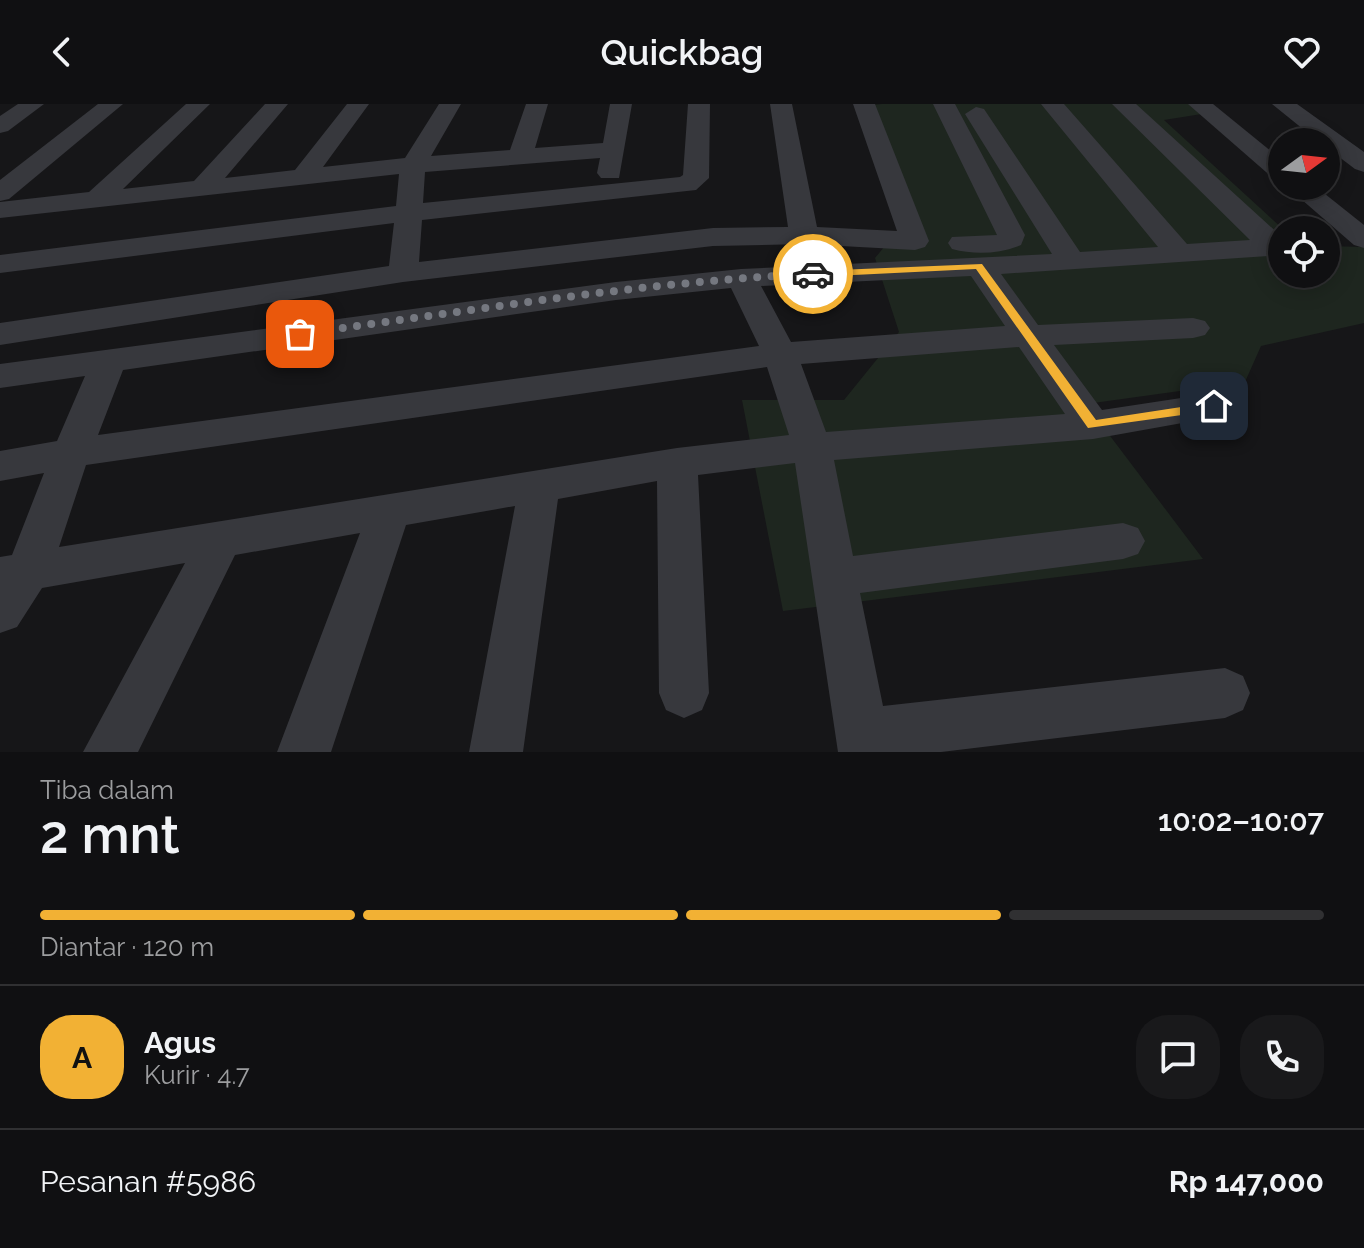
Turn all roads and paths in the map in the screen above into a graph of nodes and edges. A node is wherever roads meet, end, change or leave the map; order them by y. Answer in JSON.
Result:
{"nodes":[{"id":1,"x":33,"y":104,"type":"edge"},
{"id":2,"x":112,"y":104,"type":"edge"},
{"id":3,"x":199,"y":104,"type":"edge"},
{"id":4,"x":277,"y":104,"type":"edge"},
{"id":5,"x":358,"y":104,"type":"edge"},
{"id":6,"x":450,"y":104,"type":"edge"},
{"id":7,"x":537,"y":104,"type":"edge"},
{"id":8,"x":621,"y":104,"type":"edge"},
{"id":9,"x":699,"y":104,"type":"edge"},
{"id":10,"x":781,"y":104,"type":"edge"},
{"id":11,"x":864,"y":104,"type":"edge"},
{"id":12,"x":944,"y":104,"type":"edge"},
{"id":13,"x":971,"y":104,"type":"edge"},
{"id":14,"x":1052,"y":104,"type":"edge"},
{"id":15,"x":1123,"y":104,"type":"edge"},
{"id":16,"x":1199,"y":104,"type":"edge"},
{"id":17,"x":1283,"y":104,"type":"edge"},
{"id":18,"x":0,"y":126,"type":"edge"},
{"id":19,"x":613,"y":150,"type":"junction"},
{"id":20,"x":520,"y":157,"type":"junction"},
{"id":21,"x":1268,"y":161,"type":"edge"},
{"id":22,"x":1364,"y":164,"type":"edge"},
{"id":23,"x":413,"y":165,"type":"junction"},
{"id":24,"x":303,"y":177,"type":"junction"},
{"id":25,"x":203,"y":187,"type":"junction"},
{"id":26,"x":608,"y":191,"type":"junction"},
{"id":27,"x":0,"y":193,"type":"edge"},
{"id":28,"x":97,"y":199,"type":"junction"},
{"id":29,"x":1316,"y":200,"type":"edge"},
{"id":30,"x":0,"y":210,"type":"edge"},
{"id":31,"x":406,"y":213,"type":"junction"},
{"id":32,"x":804,"y":235,"type":"junction"},
{"id":33,"x":1268,"y":237,"type":"edge"},
{"id":34,"x":1364,"y":240,"type":"edge"},
{"id":35,"x":915,"y":241,"type":"junction"},
{"id":36,"x":1340,"y":243,"type":"edge"},
{"id":37,"x":1268,"y":247,"type":"edge"},
{"id":38,"x":606,"y":250,"type":"junction"},
{"id":39,"x":1180,"y":254,"type":"junction"},
{"id":40,"x":1072,"y":262,"type":"junction"},
{"id":41,"x":0,"y":264,"type":"edge"},
{"id":42,"x":979,"y":266,"type":"junction"},
{"id":43,"x":403,"y":273,"type":"junction"},
{"id":44,"x":741,"y":278,"type":"junction"},
{"id":45,"x":616,"y":291,"type":"junction"},
{"id":46,"x":1193,"y":328,"type":"dead end"},
{"id":47,"x":0,"y":334,"type":"edge"},
{"id":48,"x":1031,"y":336,"type":"junction"},
{"id":49,"x":780,"y":354,"type":"junction"},
{"id":50,"x":110,"y":359,"type":"junction"},
{"id":51,"x":0,"y":376,"type":"edge"},
{"id":52,"x":1214,"y":406,"type":"dead end"},
{"id":53,"x":1093,"y":425,"type":"junction"},
{"id":54,"x":812,"y":447,"type":"junction"},
{"id":55,"x":71,"y":453,"type":"junction"},
{"id":56,"x":677,"y":463,"type":"junction"},
{"id":57,"x":0,"y":466,"type":"edge"},
{"id":58,"x":539,"y":486,"type":"junction"},
{"id":59,"x":390,"y":510,"type":"junction"},
{"id":60,"x":221,"y":538,"type":"junction"},
{"id":61,"x":1123,"y":541,"type":"dead end"},
{"id":62,"x":15,"y":573,"type":"edge"},
{"id":63,"x":837,"y":577,"type":"junction"},
{"id":64,"x":0,"y":612,"type":"edge"},
{"id":65,"x":684,"y":693,"type":"dead end"},
{"id":66,"x":1225,"y":693,"type":"dead end"},
{"id":67,"x":864,"y":744,"type":"edge"},
{"id":68,"x":110,"y":752,"type":"edge"},
{"id":69,"x":304,"y":752,"type":"edge"},
{"id":70,"x":496,"y":752,"type":"edge"}],
"edges":[{"from":1,"to":18,"type":"street"},
{"from":2,"to":27,"type":"street"},
{"from":3,"to":28,"type":"street"},
{"from":4,"to":25,"type":"street"},
{"from":5,"to":24,"type":"street"},
{"from":6,"to":23,"type":"street"},
{"from":7,"to":20,"type":"street"},
{"from":8,"to":19,"type":"street"},
{"from":9,"to":26,"type":"street"},
{"from":10,"to":32,"type":"street"},
{"from":11,"to":35,"type":"street"},
{"from":12,"to":35,"type":"street"},
{"from":13,"to":40,"type":"street"},
{"from":14,"to":39,"type":"street"},
{"from":15,"to":33,"type":"street"},
{"from":16,"to":21,"type":"street"},
{"from":17,"to":22,"type":"street"},
{"from":19,"to":20,"type":"street"},
{"from":19,"to":26,"type":"street"},
{"from":20,"to":23,"type":"street"},
{"from":23,"to":24,"type":"street"},
{"from":23,"to":31,"type":"street"},
{"from":24,"to":25,"type":"street"},
{"from":25,"to":28,"type":"street"},
{"from":26,"to":31,"type":"street"},
{"from":28,"to":30,"type":"street"},
{"from":29,"to":34,"type":"street"},
{"from":31,"to":41,"type":"street"},
{"from":31,"to":43,"type":"street"},
{"from":32,"to":35,"type":"street"},
{"from":32,"to":38,"type":"street"},
{"from":34,"to":36,"type":"street"},
{"from":37,"to":39,"type":"street"},
{"from":38,"to":43,"type":"street"},
{"from":38,"to":45,"type":"street"},
{"from":39,"to":40,"type":"street"},
{"from":40,"to":42,"type":"street"},
{"from":42,"to":44,"type":"street"},
{"from":42,"to":48,"type":"street"},
{"from":43,"to":47,"type":"street"},
{"from":44,"to":45,"type":"street"},
{"from":44,"to":49,"type":"street"},
{"from":45,"to":50,"type":"street"},
{"from":46,"to":48,"type":"street"},
{"from":48,"to":49,"type":"street"},
{"from":48,"to":53,"type":"street"},
{"from":49,"to":54,"type":"street"},
{"from":49,"to":55,"type":"street"},
{"from":50,"to":51,"type":"street"},
{"from":50,"to":55,"type":"street"},
{"from":52,"to":53,"type":"street"},
{"from":53,"to":54,"type":"street"},
{"from":54,"to":56,"type":"street"},
{"from":54,"to":63,"type":"street"},
{"from":55,"to":57,"type":"street"},
{"from":55,"to":62,"type":"street"},
{"from":56,"to":58,"type":"street"},
{"from":56,"to":65,"type":"street"},
{"from":58,"to":59,"type":"street"},
{"from":58,"to":70,"type":"street"},
{"from":59,"to":60,"type":"street"},
{"from":59,"to":69,"type":"street"},
{"from":60,"to":62,"type":"street"},
{"from":60,"to":68,"type":"street"},
{"from":61,"to":63,"type":"street"},
{"from":62,"to":64,"type":"street"},
{"from":63,"to":67,"type":"street"},
{"from":66,"to":67,"type":"street"}]}
